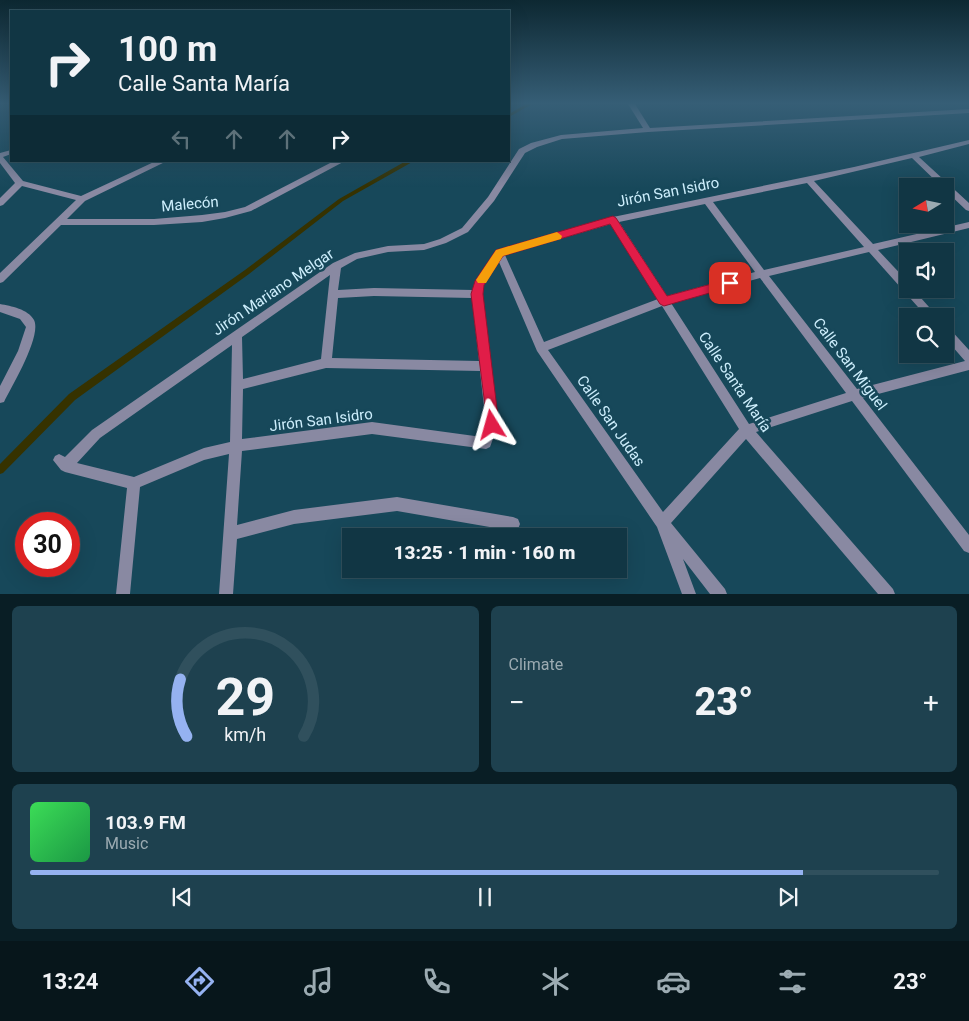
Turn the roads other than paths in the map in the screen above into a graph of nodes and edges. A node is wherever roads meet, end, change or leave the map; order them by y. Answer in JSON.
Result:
{"nodes":[{"id":1,"x":627,"y":132,"type":"edge"},
{"id":2,"x":969,"y":142,"type":"edge"},
{"id":3,"x":914,"y":156,"type":"junction"},
{"id":4,"x":0,"y":157,"type":"edge"},
{"id":5,"x":161,"y":162,"type":"edge"},
{"id":6,"x":339,"y":162,"type":"edge"},
{"id":7,"x":809,"y":180,"type":"junction"},
{"id":8,"x":20,"y":183,"type":"junction"},
{"id":9,"x":82,"y":199,"type":"junction"},
{"id":10,"x":708,"y":201,"type":"junction"},
{"id":11,"x":0,"y":203,"type":"edge"},
{"id":12,"x":969,"y":208,"type":"edge"},
{"id":13,"x":613,"y":220,"type":"junction"},
{"id":14,"x":59,"y":222,"type":"junction"},
{"id":15,"x":969,"y":225,"type":"edge"},
{"id":16,"x":871,"y":249,"type":"junction"},
{"id":17,"x":500,"y":253,"type":"junction"},
{"id":18,"x":336,"y":266,"type":"junction"},
{"id":19,"x":762,"y":274,"type":"junction"},
{"id":20,"x":0,"y":279,"type":"edge"},
{"id":21,"x":333,"y":294,"type":"junction"},
{"id":22,"x":477,"y":294,"type":"junction"},
{"id":23,"x":664,"y":301,"type":"junction"},
{"id":24,"x":0,"y":308,"type":"edge"},
{"id":25,"x":925,"y":308,"type":"edge"},
{"id":26,"x":237,"y":335,"type":"junction"},
{"id":27,"x":954,"y":341,"type":"edge"},
{"id":28,"x":541,"y":348,"type":"junction"},
{"id":29,"x":969,"y":358,"type":"edge"},
{"id":30,"x":326,"y":363,"type":"junction"},
{"id":31,"x":969,"y":365,"type":"edge"},
{"id":32,"x":484,"y":366,"type":"junction"},
{"id":33,"x":237,"y":385,"type":"junction"},
{"id":34,"x":855,"y":395,"type":"junction"},
{"id":35,"x":0,"y":398,"type":"edge"},
{"id":36,"x":746,"y":430,"type":"junction"},
{"id":37,"x":236,"y":446,"type":"junction"},
{"id":38,"x":134,"y":483,"type":"junction"},
{"id":39,"x":513,"y":524,"type":"dead end"},
{"id":40,"x":662,"y":524,"type":"junction"},
{"id":41,"x":229,"y":534,"type":"junction"},
{"id":42,"x":969,"y":546,"type":"edge"},
{"id":43,"x":123,"y":594,"type":"edge"},
{"id":44,"x":226,"y":594,"type":"edge"},
{"id":45,"x":689,"y":594,"type":"edge"},
{"id":46,"x":720,"y":594,"type":"edge"},
{"id":47,"x":888,"y":594,"type":"edge"}],
"edges":[{"from":1,"to":18,"type":"street","name":"Jirón Mariano Melgar"},
{"from":2,"to":3,"type":"street","name":"Jirón San Isidro"},
{"from":3,"to":7,"type":"street","name":"Jirón San Isidro"},
{"from":3,"to":12,"type":"street"},
{"from":4,"to":8,"type":"street"},
{"from":5,"to":9,"type":"street"},
{"from":6,"to":14,"type":"street","name":"Malecón"},
{"from":7,"to":10,"type":"street","name":"Jirón San Isidro"},
{"from":7,"to":16,"type":"street"},
{"from":8,"to":9,"type":"street"},
{"from":8,"to":11,"type":"street"},
{"from":9,"to":14,"type":"street"},
{"from":10,"to":13,"type":"street","name":"Jirón San Isidro"},
{"from":10,"to":19,"type":"street","name":"Calle San Miguel"},
{"from":13,"to":17,"type":"street","name":"Jirón San Isidro"},
{"from":13,"to":23,"type":"street","name":"Calle Santa María"},
{"from":14,"to":20,"type":"street"},
{"from":15,"to":16,"type":"street"},
{"from":16,"to":19,"type":"street"},
{"from":16,"to":25,"type":"street"},
{"from":17,"to":22,"type":"street"},
{"from":17,"to":28,"type":"street","name":"Calle San Judas"},
{"from":18,"to":21,"type":"street"},
{"from":18,"to":26,"type":"street","name":"Jirón Mariano Melgar"},
{"from":19,"to":23,"type":"street"},
{"from":19,"to":34,"type":"street","name":"Calle San Miguel"},
{"from":21,"to":22,"type":"street"},
{"from":21,"to":30,"type":"street"},
{"from":22,"to":32,"type":"street","name":"Jirón San Isidro"},
{"from":23,"to":28,"type":"street"},
{"from":23,"to":36,"type":"street","name":"Calle Santa María"},
{"from":24,"to":35,"type":"street"},
{"from":26,"to":33,"type":"street"},
{"from":26,"to":38,"type":"street","name":"Jirón Mariano Melgar"},
{"from":27,"to":29,"type":"street"},
{"from":28,"to":40,"type":"street","name":"Calle San Judas"},
{"from":30,"to":32,"type":"street"},
{"from":30,"to":33,"type":"street"},
{"from":31,"to":34,"type":"street"},
{"from":32,"to":37,"type":"street","name":"Jirón San Isidro"},
{"from":33,"to":37,"type":"street"},
{"from":34,"to":36,"type":"street"},
{"from":34,"to":42,"type":"street","name":"Calle San Miguel"},
{"from":36,"to":40,"type":"street"},
{"from":36,"to":47,"type":"street","name":"Calle Santa María"},
{"from":37,"to":38,"type":"street","name":"Jirón San Isidro"},
{"from":37,"to":41,"type":"street"},
{"from":38,"to":43,"type":"street"},
{"from":39,"to":41,"type":"street"},
{"from":40,"to":45,"type":"street"},
{"from":40,"to":46,"type":"street","name":"Calle San Judas"},
{"from":41,"to":44,"type":"street"}]}
